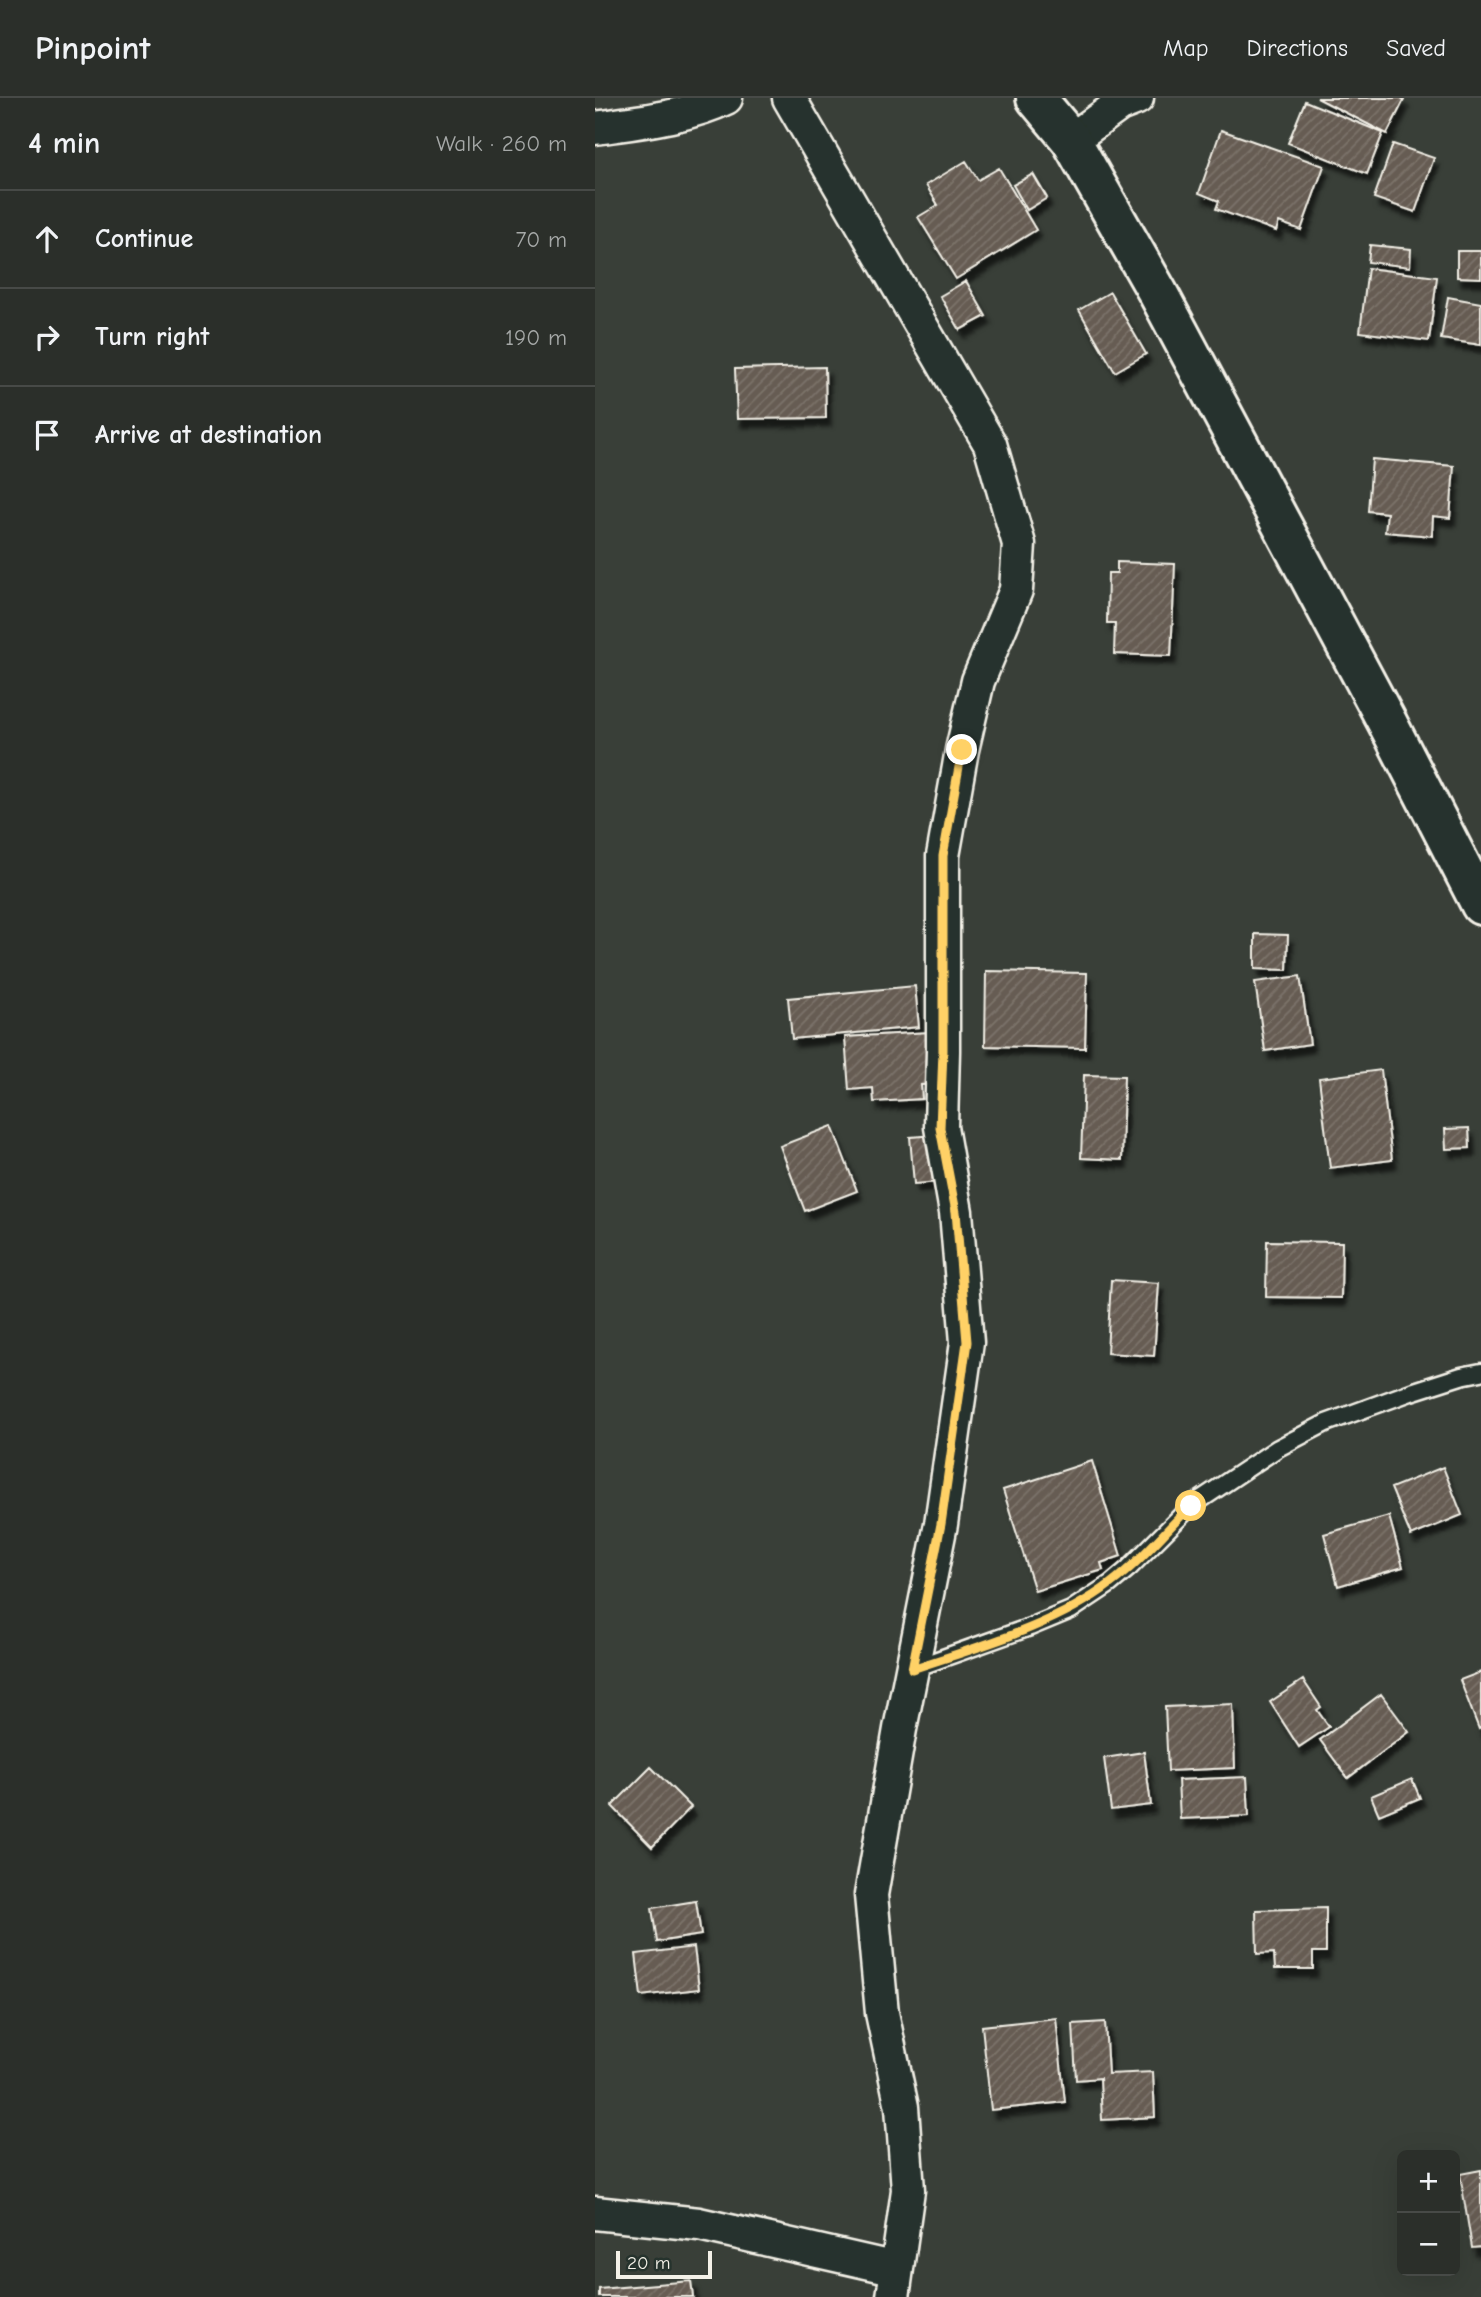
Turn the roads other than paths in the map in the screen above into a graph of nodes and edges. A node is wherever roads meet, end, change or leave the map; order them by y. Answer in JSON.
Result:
{"nodes":[{"id":1,"x":726,"y":98,"type":"edge"},
{"id":2,"x":789,"y":98,"type":"edge"},
{"id":3,"x":1036,"y":98,"type":"edge"},
{"id":4,"x":1137,"y":98,"type":"edge"},
{"id":5,"x":595,"y":128,"type":"edge"},
{"id":6,"x":1071,"y":140,"type":"junction"},
{"id":7,"x":1481,"y":905,"type":"edge"},
{"id":8,"x":1481,"y":1372,"type":"edge"},
{"id":9,"x":912,"y":1669,"type":"junction"},
{"id":10,"x":595,"y":2213,"type":"edge"},
{"id":11,"x":895,"y":2283,"type":"edge"}],
"edges":[{"from":1,"to":5,"type":"street"},
{"from":2,"to":9,"type":"street"},
{"from":3,"to":6,"type":"street"},
{"from":4,"to":6,"type":"street"},
{"from":6,"to":7,"type":"street"},
{"from":8,"to":9,"type":"lane"},
{"from":9,"to":11,"type":"street"},
{"from":10,"to":11,"type":"street"}]}
